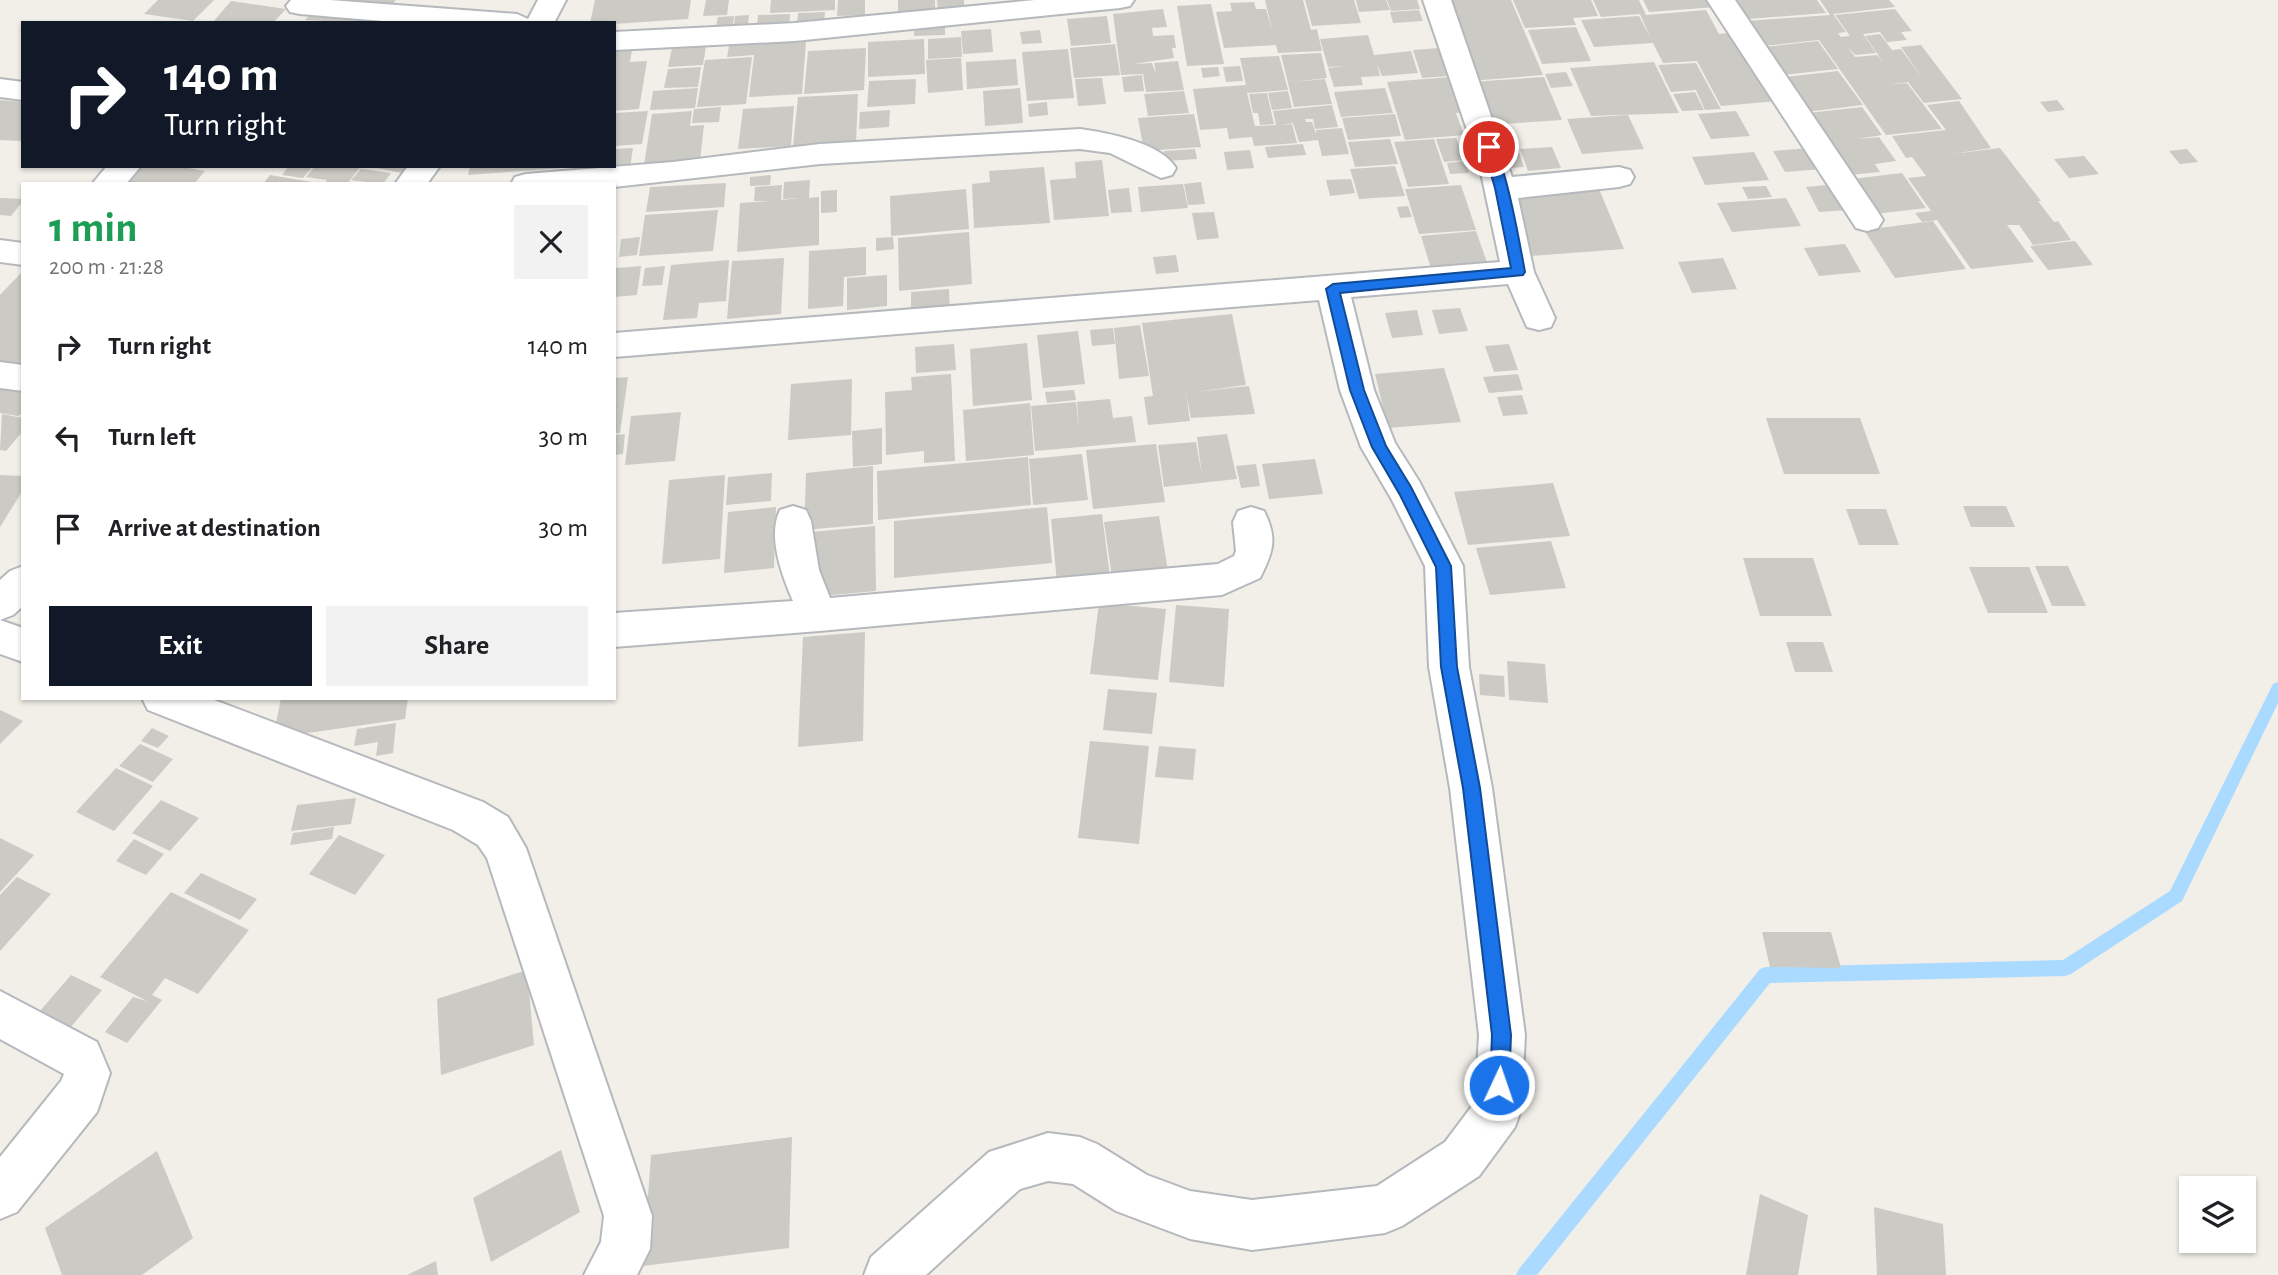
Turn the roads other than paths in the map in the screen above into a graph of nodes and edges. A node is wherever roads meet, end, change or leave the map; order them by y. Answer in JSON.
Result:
{"nodes":[{"id":1,"x":552,"y":0,"type":"edge"},
{"id":2,"x":1120,"y":0,"type":"edge"},
{"id":3,"x":1437,"y":0,"type":"edge"},
{"id":4,"x":1721,"y":0,"type":"edge"},
{"id":5,"x":296,"y":10,"type":"edge"},
{"id":6,"x":879,"y":13,"type":"edge"},
{"id":7,"x":483,"y":21,"type":"edge"},
{"id":8,"x":541,"y":21,"type":"edge"},
{"id":9,"x":616,"y":41,"type":"edge"},
{"id":10,"x":0,"y":88,"type":"edge"},
{"id":11,"x":21,"y":91,"type":"edge"},
{"id":12,"x":124,"y":168,"type":"edge"},
{"id":13,"x":423,"y":168,"type":"edge"},
{"id":14,"x":1161,"y":168,"type":"dead end"},
{"id":15,"x":1619,"y":177,"type":"dead end"},
{"id":16,"x":109,"y":182,"type":"edge"},
{"id":17,"x":412,"y":182,"type":"edge"},
{"id":18,"x":553,"y":182,"type":"edge"},
{"id":19,"x":1502,"y":188,"type":"junction"},
{"id":20,"x":1867,"y":220,"type":"dead end"},
{"id":21,"x":0,"y":251,"type":"edge"},
{"id":22,"x":21,"y":254,"type":"edge"},
{"id":23,"x":1518,"y":272,"type":"junction"},
{"id":24,"x":1333,"y":289,"type":"junction"},
{"id":25,"x":1539,"y":318,"type":"dead end"},
{"id":26,"x":616,"y":345,"type":"edge"},
{"id":27,"x":0,"y":375,"type":"edge"},
{"id":28,"x":21,"y":378,"type":"edge"},
{"id":29,"x":793,"y":521,"type":"dead end"},
{"id":30,"x":1251,"y":522,"type":"dead end"},
{"id":31,"x":819,"y":615,"type":"junction"},
{"id":32,"x":616,"y":630,"type":"edge"},
{"id":33,"x":0,"y":637,"type":"edge"},
{"id":34,"x":21,"y":644,"type":"edge"},
{"id":35,"x":167,"y":700,"type":"edge"},
{"id":36,"x":0,"y":1014,"type":"edge"},
{"id":37,"x":0,"y":1195,"type":"edge"},
{"id":38,"x":615,"y":1273,"type":"edge"},
{"id":39,"x":889,"y":1275,"type":"edge"}],
"edges":[{"from":1,"to":8,"type":"street"},
{"from":2,"to":6,"type":"street"},
{"from":3,"to":19,"type":"street"},
{"from":4,"to":20,"type":"street"},
{"from":5,"to":7,"type":"street"},
{"from":6,"to":9,"type":"street"},
{"from":10,"to":11,"type":"street"},
{"from":12,"to":16,"type":"street"},
{"from":13,"to":17,"type":"street"},
{"from":14,"to":18,"type":"street"},
{"from":15,"to":19,"type":"street"},
{"from":19,"to":23,"type":"street"},
{"from":21,"to":22,"type":"street"},
{"from":23,"to":24,"type":"street"},
{"from":23,"to":25,"type":"street"},
{"from":24,"to":26,"type":"street"},
{"from":24,"to":39,"type":"street"},
{"from":27,"to":28,"type":"street"},
{"from":29,"to":31,"type":"street"},
{"from":30,"to":31,"type":"street"},
{"from":31,"to":32,"type":"street"},
{"from":33,"to":34,"type":"street"},
{"from":35,"to":38,"type":"street"},
{"from":36,"to":37,"type":"street"}]}
